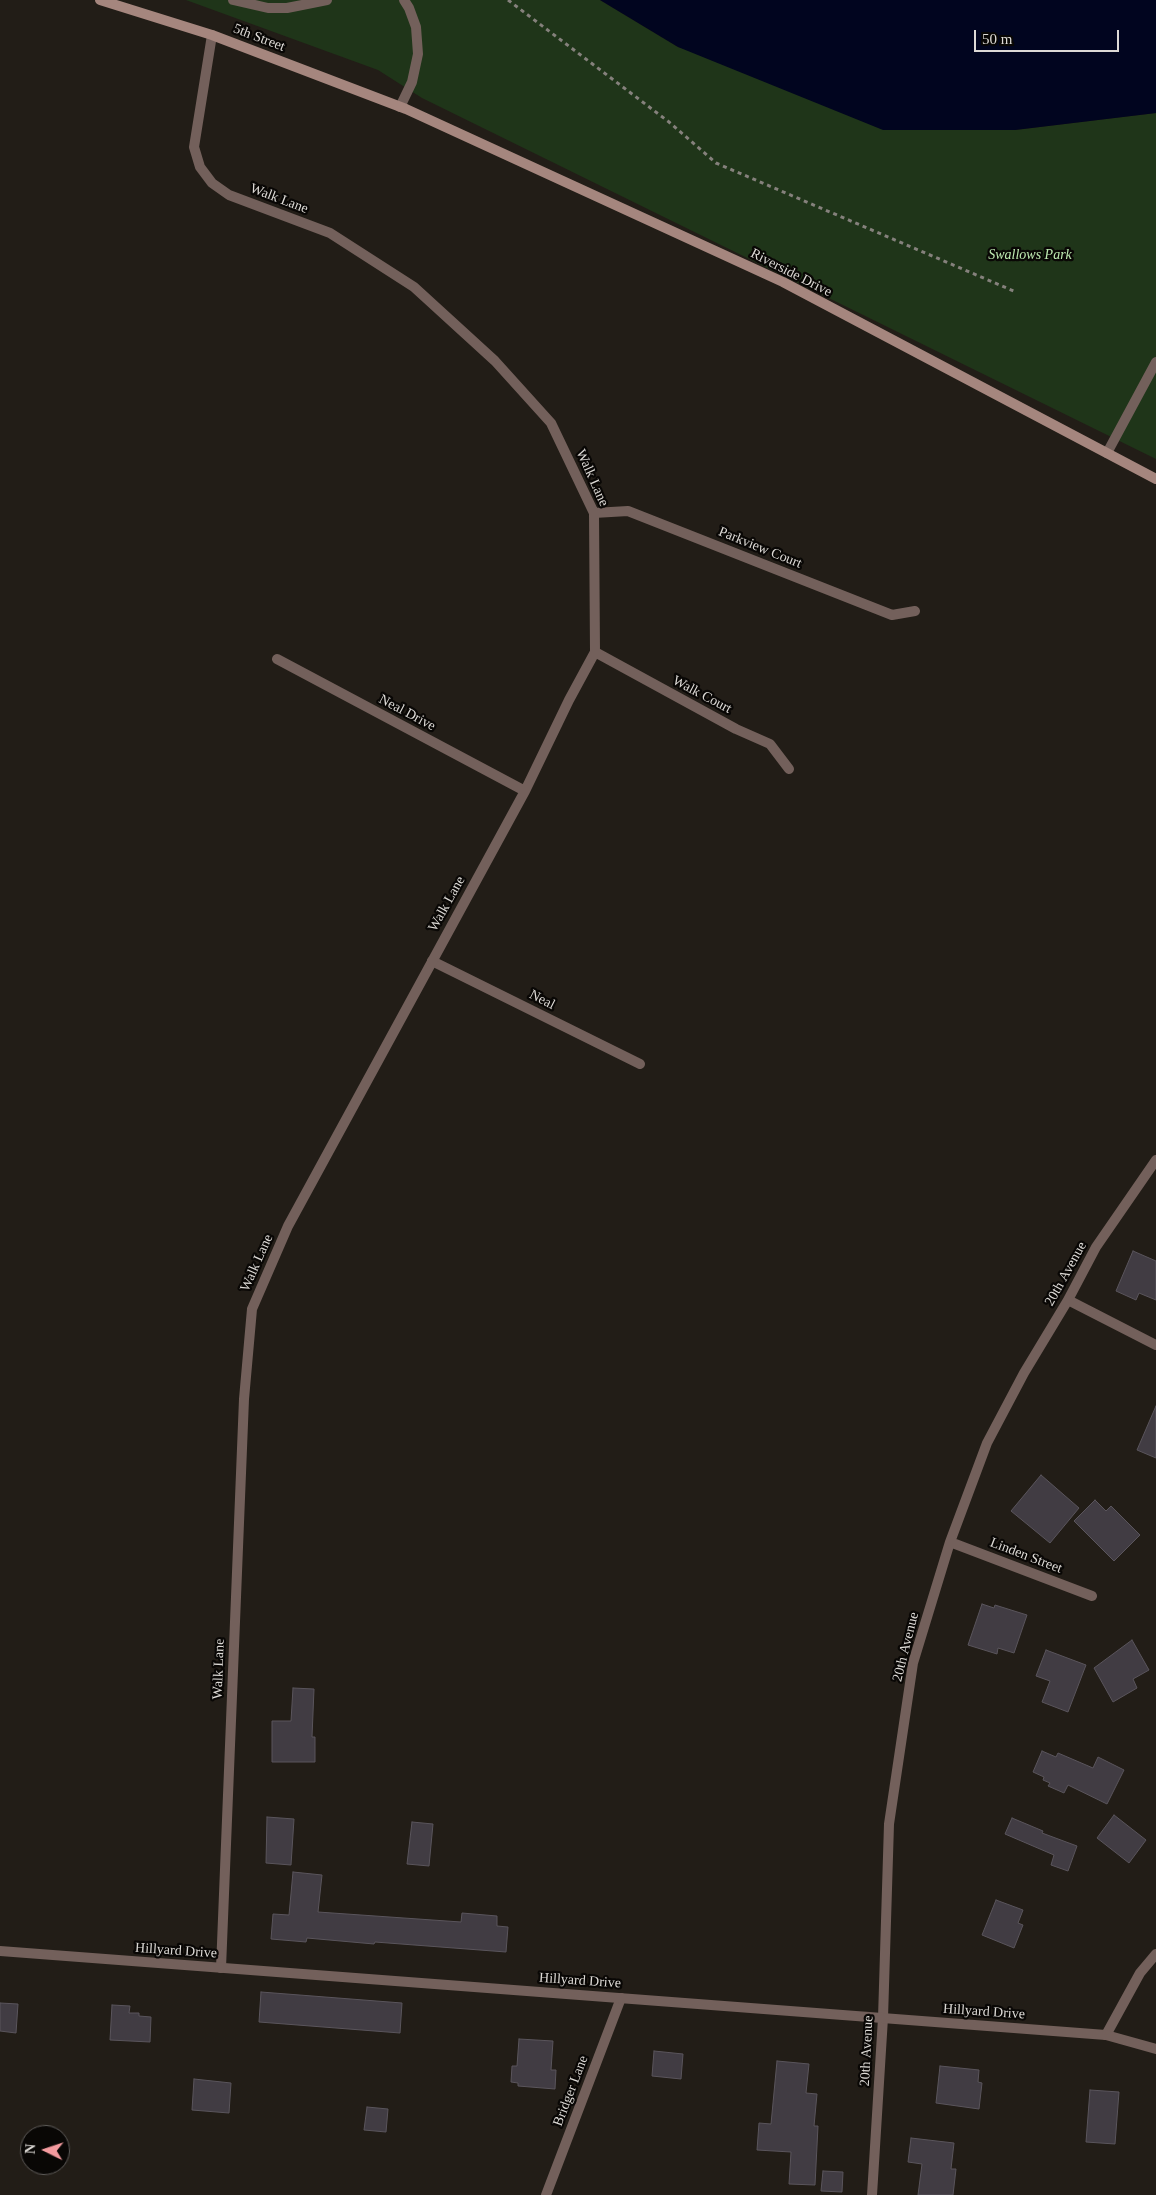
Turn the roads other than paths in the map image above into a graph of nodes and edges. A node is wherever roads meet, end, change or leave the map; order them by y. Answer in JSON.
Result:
{"nodes":[{"id":1,"x":100,"y":0,"type":"edge"},
{"id":2,"x":233,"y":0,"type":"edge"},
{"id":3,"x":327,"y":0,"type":"edge"},
{"id":4,"x":404,"y":0,"type":"edge"},
{"id":5,"x":212,"y":34,"type":"junction"},
{"id":6,"x":403,"y":108,"type":"junction"},
{"id":7,"x":1156,"y":362,"type":"edge"},
{"id":8,"x":1107,"y":453,"type":"junction"},
{"id":9,"x":1156,"y":479,"type":"edge"},
{"id":10,"x":594,"y":513,"type":"junction"},
{"id":11,"x":915,"y":611,"type":"dead end"},
{"id":12,"x":595,"y":652,"type":"junction"},
{"id":13,"x":277,"y":659,"type":"dead end"},
{"id":14,"x":789,"y":769,"type":"dead end"},
{"id":15,"x":524,"y":791,"type":"junction"},
{"id":16,"x":432,"y":961,"type":"junction"},
{"id":17,"x":640,"y":1064,"type":"dead end"},
{"id":18,"x":1156,"y":1160,"type":"edge"},
{"id":19,"x":1068,"y":1300,"type":"junction"},
{"id":20,"x":1156,"y":1345,"type":"edge"},
{"id":21,"x":950,"y":1542,"type":"junction"},
{"id":22,"x":1092,"y":1596,"type":"dead end"},
{"id":23,"x":0,"y":1951,"type":"edge"},
{"id":24,"x":1156,"y":1954,"type":"edge"},
{"id":25,"x":221,"y":1968,"type":"junction"},
{"id":26,"x":621,"y":1998,"type":"junction"},
{"id":27,"x":883,"y":2018,"type":"junction"},
{"id":28,"x":1106,"y":2035,"type":"junction"},
{"id":29,"x":1156,"y":2049,"type":"edge"},
{"id":30,"x":546,"y":2195,"type":"edge"},
{"id":31,"x":872,"y":2195,"type":"edge"}],
"edges":[{"from":1,"to":5,"type":"main road","name":"5th Street"},
{"from":2,"to":3,"type":"street"},
{"from":4,"to":6,"type":"street"},
{"from":5,"to":6,"type":"main road","name":"5th Street"},
{"from":5,"to":10,"type":"street","name":"Walk Lane"},
{"from":6,"to":8,"type":"main road","name":"Riverside Drive"},
{"from":7,"to":8,"type":"street"},
{"from":8,"to":9,"type":"main road","name":"Riverside Drive"},
{"from":10,"to":11,"type":"street","name":"Parkview Court"},
{"from":10,"to":12,"type":"street","name":"Walk Lane"},
{"from":12,"to":14,"type":"street","name":"Walk Court"},
{"from":12,"to":15,"type":"street","name":"Walk Lane"},
{"from":13,"to":15,"type":"street","name":"Neal Drive"},
{"from":15,"to":16,"type":"street","name":"Walk Lane"},
{"from":16,"to":17,"type":"street","name":"Neal"},
{"from":16,"to":25,"type":"street","name":"Walk Lane"},
{"from":18,"to":19,"type":"street","name":"20th Avenue"},
{"from":19,"to":20,"type":"street"},
{"from":19,"to":21,"type":"street","name":"20th Avenue"},
{"from":21,"to":22,"type":"street","name":"Linden Street"},
{"from":21,"to":27,"type":"street","name":"20th Avenue"},
{"from":23,"to":25,"type":"street","name":"Hillyard Drive"},
{"from":24,"to":28,"type":"street"},
{"from":25,"to":26,"type":"street","name":"Hillyard Drive"},
{"from":26,"to":27,"type":"street","name":"Hillyard Drive"},
{"from":26,"to":30,"type":"street","name":"Bridger Lane"},
{"from":27,"to":28,"type":"street","name":"Hillyard Drive"},
{"from":27,"to":31,"type":"street","name":"20th Avenue"},
{"from":28,"to":29,"type":"street","name":"Hillyard Drive"}]}
